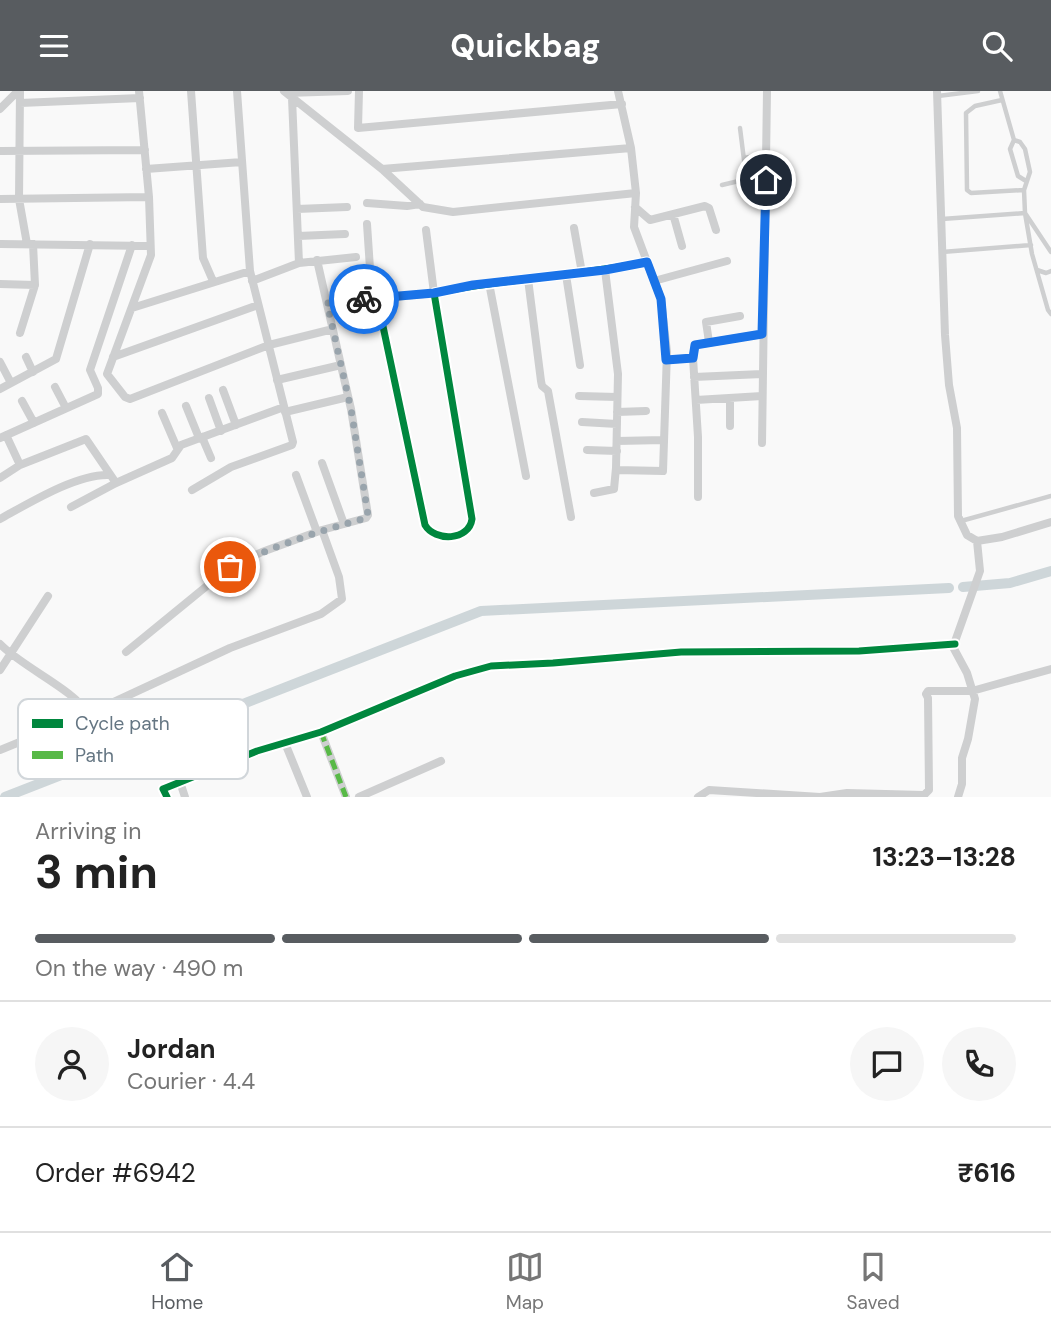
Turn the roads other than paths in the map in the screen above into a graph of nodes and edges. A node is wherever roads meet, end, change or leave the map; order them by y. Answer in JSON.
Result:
{"nodes":[{"id":1,"x":191,"y":91,"type":"edge"},
{"id":2,"x":237,"y":91,"type":"edge"},
{"id":3,"x":348,"y":91,"type":"edge"},
{"id":4,"x":359,"y":91,"type":"edge"},
{"id":5,"x":618,"y":91,"type":"edge"},
{"id":6,"x":767,"y":91,"type":"edge"},
{"id":7,"x":978,"y":91,"type":"edge"},
{"id":8,"x":1000,"y":91,"type":"edge"},
{"id":9,"x":288,"y":93,"type":"edge"},
{"id":10,"x":937,"y":94,"type":"edge"},
{"id":11,"x":17,"y":95,"type":"edge"},
{"id":12,"x":140,"y":95,"type":"edge"},
{"id":13,"x":0,"y":96,"type":"edge"},
{"id":14,"x":1002,"y":100,"type":"junction"},
{"id":15,"x":622,"y":104,"type":"junction"},
{"id":16,"x":0,"y":109,"type":"edge"},
{"id":17,"x":358,"y":128,"type":"junction"},
{"id":18,"x":740,"y":128,"type":"dead end"},
{"id":19,"x":1013,"y":140,"type":"junction"},
{"id":20,"x":355,"y":148,"type":"junction"},
{"id":21,"x":631,"y":148,"type":"junction"},
{"id":22,"x":145,"y":150,"type":"junction"},
{"id":23,"x":0,"y":151,"type":"edge"},
{"id":24,"x":19,"y":151,"type":"junction"},
{"id":25,"x":766,"y":155,"type":"junction"},
{"id":26,"x":744,"y":158,"type":"junction"},
{"id":27,"x":242,"y":162,"type":"junction"},
{"id":28,"x":196,"y":163,"type":"junction"},
{"id":29,"x":146,"y":169,"type":"junction"},
{"id":30,"x":382,"y":169,"type":"junction"},
{"id":31,"x":1026,"y":181,"type":"junction"},
{"id":32,"x":722,"y":185,"type":"dead end"},
{"id":33,"x":1024,"y":190,"type":"junction"},
{"id":34,"x":636,"y":193,"type":"junction"},
{"id":35,"x":149,"y":197,"type":"junction"},
{"id":36,"x":19,"y":198,"type":"junction"},
{"id":37,"x":0,"y":199,"type":"edge"},
{"id":38,"x":367,"y":203,"type":"dead end"},
{"id":39,"x":420,"y":204,"type":"junction"},
{"id":40,"x":347,"y":207,"type":"dead end"},
{"id":41,"x":635,"y":207,"type":"junction"},
{"id":42,"x":297,"y":209,"type":"junction"},
{"id":43,"x":1025,"y":213,"type":"junction"},
{"id":44,"x":673,"y":214,"type":"junction"},
{"id":45,"x":941,"y":219,"type":"junction"},
{"id":46,"x":367,"y":224,"type":"dead end"},
{"id":47,"x":574,"y":228,"type":"dead end"},
{"id":48,"x":426,"y":230,"type":"dead end"},
{"id":49,"x":716,"y":230,"type":"dead end"},
{"id":50,"x":345,"y":234,"type":"dead end"},
{"id":51,"x":298,"y":236,"type":"junction"},
{"id":52,"x":0,"y":244,"type":"edge"},
{"id":53,"x":30,"y":244,"type":"junction"},
{"id":54,"x":90,"y":244,"type":"junction"},
{"id":55,"x":132,"y":245,"type":"junction"},
{"id":56,"x":150,"y":246,"type":"junction"},
{"id":57,"x":682,"y":246,"type":"dead end"},
{"id":58,"x":1031,"y":246,"type":"junction"},
{"id":59,"x":942,"y":252,"type":"junction"},
{"id":60,"x":1051,"y":252,"type":"edge"},
{"id":61,"x":356,"y":257,"type":"dead end"},
{"id":62,"x":317,"y":260,"type":"junction"},
{"id":63,"x":727,"y":261,"type":"dead end"},
{"id":64,"x":647,"y":262,"type":"junction"},
{"id":65,"x":299,"y":263,"type":"junction"},
{"id":66,"x":605,"y":270,"type":"junction"},
{"id":67,"x":250,"y":271,"type":"junction"},
{"id":68,"x":1037,"y":271,"type":"junction"},
{"id":69,"x":1051,"y":271,"type":"edge"},
{"id":70,"x":582,"y":273,"type":"junction"},
{"id":71,"x":566,"y":275,"type":"junction"},
{"id":72,"x":528,"y":279,"type":"junction"},
{"id":73,"x":213,"y":281,"type":"junction"},
{"id":74,"x":252,"y":281,"type":"junction"},
{"id":75,"x":654,"y":281,"type":"junction"},
{"id":76,"x":489,"y":283,"type":"junction"},
{"id":77,"x":0,"y":284,"type":"edge"},
{"id":78,"x":35,"y":285,"type":"junction"},
{"id":79,"x":434,"y":293,"type":"junction"},
{"id":80,"x":374,"y":298,"type":"junction"},
{"id":81,"x":327,"y":303,"type":"junction"},
{"id":82,"x":258,"y":305,"type":"junction"},
{"id":83,"x":132,"y":308,"type":"junction"},
{"id":84,"x":1051,"y":314,"type":"edge"},
{"id":85,"x":740,"y":316,"type":"dead end"},
{"id":86,"x":333,"y":329,"type":"junction"},
{"id":87,"x":20,"y":333,"type":"dead end"},
{"id":88,"x":762,"y":334,"type":"junction"},
{"id":89,"x":709,"y":342,"type":"junction"},
{"id":90,"x":269,"y":345,"type":"junction"},
{"id":91,"x":26,"y":357,"type":"dead end"},
{"id":92,"x":113,"y":357,"type":"junction"},
{"id":93,"x":693,"y":358,"type":"junction"},
{"id":94,"x":666,"y":360,"type":"junction"},
{"id":95,"x":0,"y":362,"type":"edge"},
{"id":96,"x":341,"y":365,"type":"junction"},
{"id":97,"x":580,"y":365,"type":"dead end"},
{"id":98,"x":33,"y":372,"type":"junction"},
{"id":99,"x":762,"y":374,"type":"junction"},
{"id":100,"x":694,"y":377,"type":"junction"},
{"id":101,"x":277,"y":380,"type":"junction"},
{"id":102,"x":11,"y":383,"type":"junction"},
{"id":103,"x":55,"y":387,"type":"dead end"},
{"id":104,"x":0,"y":389,"type":"edge"},
{"id":105,"x":223,"y":390,"type":"dead end"},
{"id":106,"x":579,"y":396,"type":"dead end"},
{"id":107,"x":762,"y":396,"type":"junction"},
{"id":108,"x":348,"y":397,"type":"junction"},
{"id":109,"x":617,"y":397,"type":"junction"},
{"id":110,"x":209,"y":398,"type":"dead end"},
{"id":111,"x":730,"y":398,"type":"junction"},
{"id":112,"x":696,"y":400,"type":"junction"},
{"id":113,"x":22,"y":401,"type":"dead end"},
{"id":114,"x":186,"y":406,"type":"dead end"},
{"id":115,"x":66,"y":408,"type":"junction"},
{"id":116,"x":285,"y":410,"type":"junction"},
{"id":117,"x":646,"y":411,"type":"dead end"},
{"id":118,"x":617,"y":412,"type":"junction"},
{"id":119,"x":162,"y":413,"type":"dead end"},
{"id":120,"x":582,"y":422,"type":"dead end"},
{"id":121,"x":34,"y":423,"type":"junction"},
{"id":122,"x":617,"y":424,"type":"junction"},
{"id":123,"x":236,"y":425,"type":"junction"},
{"id":124,"x":730,"y":426,"type":"dead end"},
{"id":125,"x":221,"y":431,"type":"junction"},
{"id":126,"x":3,"y":436,"type":"edge"},
{"id":127,"x":201,"y":438,"type":"junction"},
{"id":128,"x":664,"y":440,"type":"junction"},
{"id":129,"x":617,"y":441,"type":"junction"},
{"id":130,"x":762,"y":443,"type":"dead end"},
{"id":131,"x":177,"y":448,"type":"junction"},
{"id":132,"x":587,"y":450,"type":"dead end"},
{"id":133,"x":617,"y":450,"type":"junction"},
{"id":134,"x":211,"y":458,"type":"dead end"},
{"id":135,"x":322,"y":463,"type":"dead end"},
{"id":136,"x":20,"y":465,"type":"junction"},
{"id":137,"x":616,"y":470,"type":"junction"},
{"id":138,"x":296,"y":475,"type":"dead end"},
{"id":139,"x":526,"y":476,"type":"dead end"},
{"id":140,"x":0,"y":478,"type":"edge"},
{"id":141,"x":113,"y":479,"type":"junction"},
{"id":142,"x":192,"y":490,"type":"dead end"},
{"id":143,"x":594,"y":493,"type":"dead end"},
{"id":144,"x":1051,"y":496,"type":"edge"},
{"id":145,"x":698,"y":497,"type":"dead end"},
{"id":146,"x":71,"y":507,"type":"dead end"},
{"id":147,"x":1,"y":516,"type":"edge"},
{"id":148,"x":571,"y":517,"type":"dead end"},
{"id":149,"x":960,"y":522,"type":"junction"},
{"id":150,"x":1051,"y":522,"type":"edge"},
{"id":151,"x":344,"y":524,"type":"junction"},
{"id":152,"x":319,"y":531,"type":"junction"},
{"id":153,"x":977,"y":541,"type":"junction"},
{"id":154,"x":48,"y":596,"type":"dead end"},
{"id":155,"x":0,"y":644,"type":"edge"},
{"id":156,"x":955,"y":644,"type":"junction"},
{"id":157,"x":125,"y":652,"type":"dead end"},
{"id":158,"x":10,"y":654,"type":"junction"},
{"id":159,"x":1051,"y":669,"type":"edge"},
{"id":160,"x":0,"y":670,"type":"edge"},
{"id":161,"x":972,"y":691,"type":"junction"},
{"id":162,"x":75,"y":699,"type":"edge"},
{"id":163,"x":120,"y":699,"type":"edge"},
{"id":164,"x":321,"y":732,"type":"junction"},
{"id":165,"x":18,"y":743,"type":"edge"},
{"id":166,"x":285,"y":743,"type":"junction"},
{"id":167,"x":0,"y":750,"type":"edge"},
{"id":168,"x":248,"y":755,"type":"edge"},
{"id":169,"x":442,"y":761,"type":"dead end"},
{"id":170,"x":187,"y":779,"type":"edge"},
{"id":171,"x":180,"y":782,"type":"junction"},
{"id":172,"x":167,"y":797,"type":"edge"},
{"id":173,"x":186,"y":797,"type":"edge"},
{"id":174,"x":307,"y":797,"type":"edge"},
{"id":175,"x":346,"y":797,"type":"edge"},
{"id":176,"x":359,"y":797,"type":"edge"},
{"id":177,"x":698,"y":797,"type":"edge"},
{"id":178,"x":958,"y":797,"type":"edge"}],
"edges":[{"from":1,"to":28,"type":"street"},
{"from":2,"to":27,"type":"street"},
{"from":3,"to":9,"type":"street"},
{"from":4,"to":17,"type":"street"},
{"from":5,"to":15,"type":"street"},
{"from":6,"to":25,"type":"street"},
{"from":7,"to":10,"type":"lane"},
{"from":8,"to":14,"type":"lane"},
{"from":9,"to":20,"type":"street"},
{"from":9,"to":42,"type":"street"},
{"from":10,"to":45,"type":"street"},
{"from":11,"to":12,"type":"street"},
{"from":11,"to":13,"type":"street"},
{"from":11,"to":16,"type":"street"},
{"from":11,"to":24,"type":"street"},
{"from":12,"to":22,"type":"street"},
{"from":14,"to":19,"type":"lane"},
{"from":14,"to":33,"type":"lane"},
{"from":15,"to":17,"type":"street"},
{"from":15,"to":21,"type":"street"},
{"from":17,"to":20,"type":"street"},
{"from":18,"to":26,"type":"lane"},
{"from":19,"to":31,"type":"lane"},
{"from":19,"to":31,"type":"lane"},
{"from":20,"to":30,"type":"street"},
{"from":21,"to":30,"type":"street"},
{"from":21,"to":34,"type":"street"},
{"from":22,"to":24,"type":"street"},
{"from":22,"to":29,"type":"street"},
{"from":23,"to":24,"type":"street"},
{"from":24,"to":36,"type":"street"},
{"from":25,"to":26,"type":"lane"},
{"from":25,"to":88,"type":"street"},
{"from":26,"to":32,"type":"lane"},
{"from":27,"to":28,"type":"street"},
{"from":27,"to":67,"type":"street"},
{"from":28,"to":29,"type":"street"},
{"from":28,"to":73,"type":"street"},
{"from":29,"to":35,"type":"street"},
{"from":30,"to":39,"type":"street"},
{"from":31,"to":33,"type":"lane"},
{"from":33,"to":43,"type":"lane"},
{"from":34,"to":39,"type":"street"},
{"from":34,"to":41,"type":"street"},
{"from":35,"to":36,"type":"street"},
{"from":35,"to":56,"type":"street"},
{"from":36,"to":37,"type":"street"},
{"from":36,"to":53,"type":"street"},
{"from":38,"to":39,"type":"street"},
{"from":40,"to":42,"type":"street"},
{"from":41,"to":44,"type":"street"},
{"from":41,"to":64,"type":"street"},
{"from":42,"to":51,"type":"street"},
{"from":43,"to":45,"type":"lane"},
{"from":43,"to":58,"type":"lane"},
{"from":43,"to":60,"type":"lane"},
{"from":44,"to":49,"type":"street"},
{"from":44,"to":57,"type":"street"},
{"from":45,"to":59,"type":"street"},
{"from":46,"to":80,"type":"street"},
{"from":47,"to":70,"type":"street"},
{"from":48,"to":79,"type":"street"},
{"from":50,"to":51,"type":"street"},
{"from":51,"to":65,"type":"street"},
{"from":52,"to":53,"type":"street"},
{"from":53,"to":54,"type":"street"},
{"from":53,"to":78,"type":"street"},
{"from":54,"to":55,"type":"street"},
{"from":54,"to":98,"type":"street"},
{"from":55,"to":56,"type":"street"},
{"from":55,"to":115,"type":"street"},
{"from":56,"to":83,"type":"street"},
{"from":58,"to":59,"type":"lane"},
{"from":58,"to":68,"type":"lane"},
{"from":59,"to":149,"type":"street"},
{"from":61,"to":62,"type":"street"},
{"from":62,"to":65,"type":"street"},
{"from":62,"to":81,"type":"street"},
{"from":63,"to":75,"type":"street"},
{"from":64,"to":66,"type":"street"},
{"from":64,"to":75,"type":"street"},
{"from":65,"to":74,"type":"street"},
{"from":66,"to":70,"type":"street"},
{"from":66,"to":109,"type":"street"},
{"from":67,"to":73,"type":"street"},
{"from":67,"to":74,"type":"street"},
{"from":68,"to":69,"type":"lane"},
{"from":68,"to":84,"type":"lane"},
{"from":70,"to":71,"type":"street"},
{"from":71,"to":72,"type":"street"},
{"from":71,"to":97,"type":"street"},
{"from":72,"to":76,"type":"street"},
{"from":72,"to":148,"type":"street"},
{"from":73,"to":83,"type":"street"},
{"from":74,"to":82,"type":"street"},
{"from":75,"to":94,"type":"street"},
{"from":76,"to":79,"type":"street"},
{"from":76,"to":139,"type":"street"},
{"from":77,"to":78,"type":"street"},
{"from":78,"to":87,"type":"street"},
{"from":79,"to":80,"type":"street"},
{"from":79,"to":80,"type":"street"},
{"from":80,"to":81,"type":"street"},
{"from":81,"to":86,"type":"street"},
{"from":82,"to":90,"type":"street"},
{"from":82,"to":92,"type":"street"},
{"from":83,"to":92,"type":"street"},
{"from":85,"to":89,"type":"street"},
{"from":86,"to":90,"type":"street"},
{"from":86,"to":96,"type":"street"},
{"from":88,"to":89,"type":"street"},
{"from":88,"to":99,"type":"street"},
{"from":89,"to":93,"type":"street"},
{"from":90,"to":92,"type":"street"},
{"from":90,"to":101,"type":"street"},
{"from":91,"to":98,"type":"street"},
{"from":93,"to":94,"type":"street"},
{"from":93,"to":100,"type":"street"},
{"from":94,"to":128,"type":"street"},
{"from":95,"to":102,"type":"street"},
{"from":96,"to":101,"type":"street"},
{"from":96,"to":108,"type":"street"},
{"from":98,"to":102,"type":"street"},
{"from":99,"to":100,"type":"street"},
{"from":99,"to":107,"type":"street"},
{"from":100,"to":112,"type":"street"},
{"from":101,"to":116,"type":"street"},
{"from":102,"to":104,"type":"street"},
{"from":103,"to":115,"type":"street"},
{"from":105,"to":123,"type":"street"},
{"from":106,"to":109,"type":"street"},
{"from":107,"to":111,"type":"street"},
{"from":107,"to":130,"type":"street"},
{"from":108,"to":116,"type":"street"},
{"from":108,"to":151,"type":"street"},
{"from":109,"to":118,"type":"street"},
{"from":110,"to":125,"type":"street"},
{"from":111,"to":112,"type":"street"},
{"from":111,"to":124,"type":"street"},
{"from":112,"to":145,"type":"street"},
{"from":113,"to":121,"type":"street"},
{"from":114,"to":127,"type":"street"},
{"from":115,"to":121,"type":"street"},
{"from":116,"to":123,"type":"street"},
{"from":116,"to":142,"type":"street"},
{"from":117,"to":118,"type":"street"},
{"from":118,"to":122,"type":"street"},
{"from":119,"to":131,"type":"street"},
{"from":120,"to":122,"type":"street"},
{"from":121,"to":126,"type":"street"},
{"from":122,"to":129,"type":"street"},
{"from":123,"to":125,"type":"street"},
{"from":125,"to":127,"type":"street"},
{"from":126,"to":136,"type":"street"},
{"from":127,"to":131,"type":"street"},
{"from":127,"to":134,"type":"street"},
{"from":128,"to":129,"type":"street"},
{"from":128,"to":137,"type":"street"},
{"from":129,"to":133,"type":"street"},
{"from":131,"to":141,"type":"street"},
{"from":132,"to":133,"type":"street"},
{"from":133,"to":137,"type":"street"},
{"from":135,"to":151,"type":"street"},
{"from":136,"to":140,"type":"street"},
{"from":136,"to":141,"type":"street"},
{"from":137,"to":143,"type":"street"},
{"from":138,"to":152,"type":"street"},
{"from":141,"to":146,"type":"street"},
{"from":141,"to":147,"type":"street"},
{"from":144,"to":149,"type":"lane"},
{"from":149,"to":153,"type":"street"},
{"from":150,"to":153,"type":"street"},
{"from":151,"to":152,"type":"street"},
{"from":152,"to":157,"type":"street"},
{"from":152,"to":163,"type":"street"},
{"from":153,"to":156,"type":"street"},
{"from":154,"to":158,"type":"street"},
{"from":155,"to":158,"type":"street"},
{"from":156,"to":161,"type":"street"},
{"from":156,"to":164,"type":"street"},
{"from":158,"to":160,"type":"street"},
{"from":158,"to":162,"type":"street"},
{"from":159,"to":161,"type":"street"},
{"from":161,"to":177,"type":"street"},
{"from":161,"to":178,"type":"street"},
{"from":164,"to":166,"type":"street"},
{"from":164,"to":175,"type":"street"},
{"from":165,"to":167,"type":"street"},
{"from":166,"to":168,"type":"street"},
{"from":166,"to":174,"type":"street"},
{"from":169,"to":176,"type":"street"},
{"from":170,"to":171,"type":"street"},
{"from":171,"to":172,"type":"street"},
{"from":171,"to":173,"type":"street"}]}
